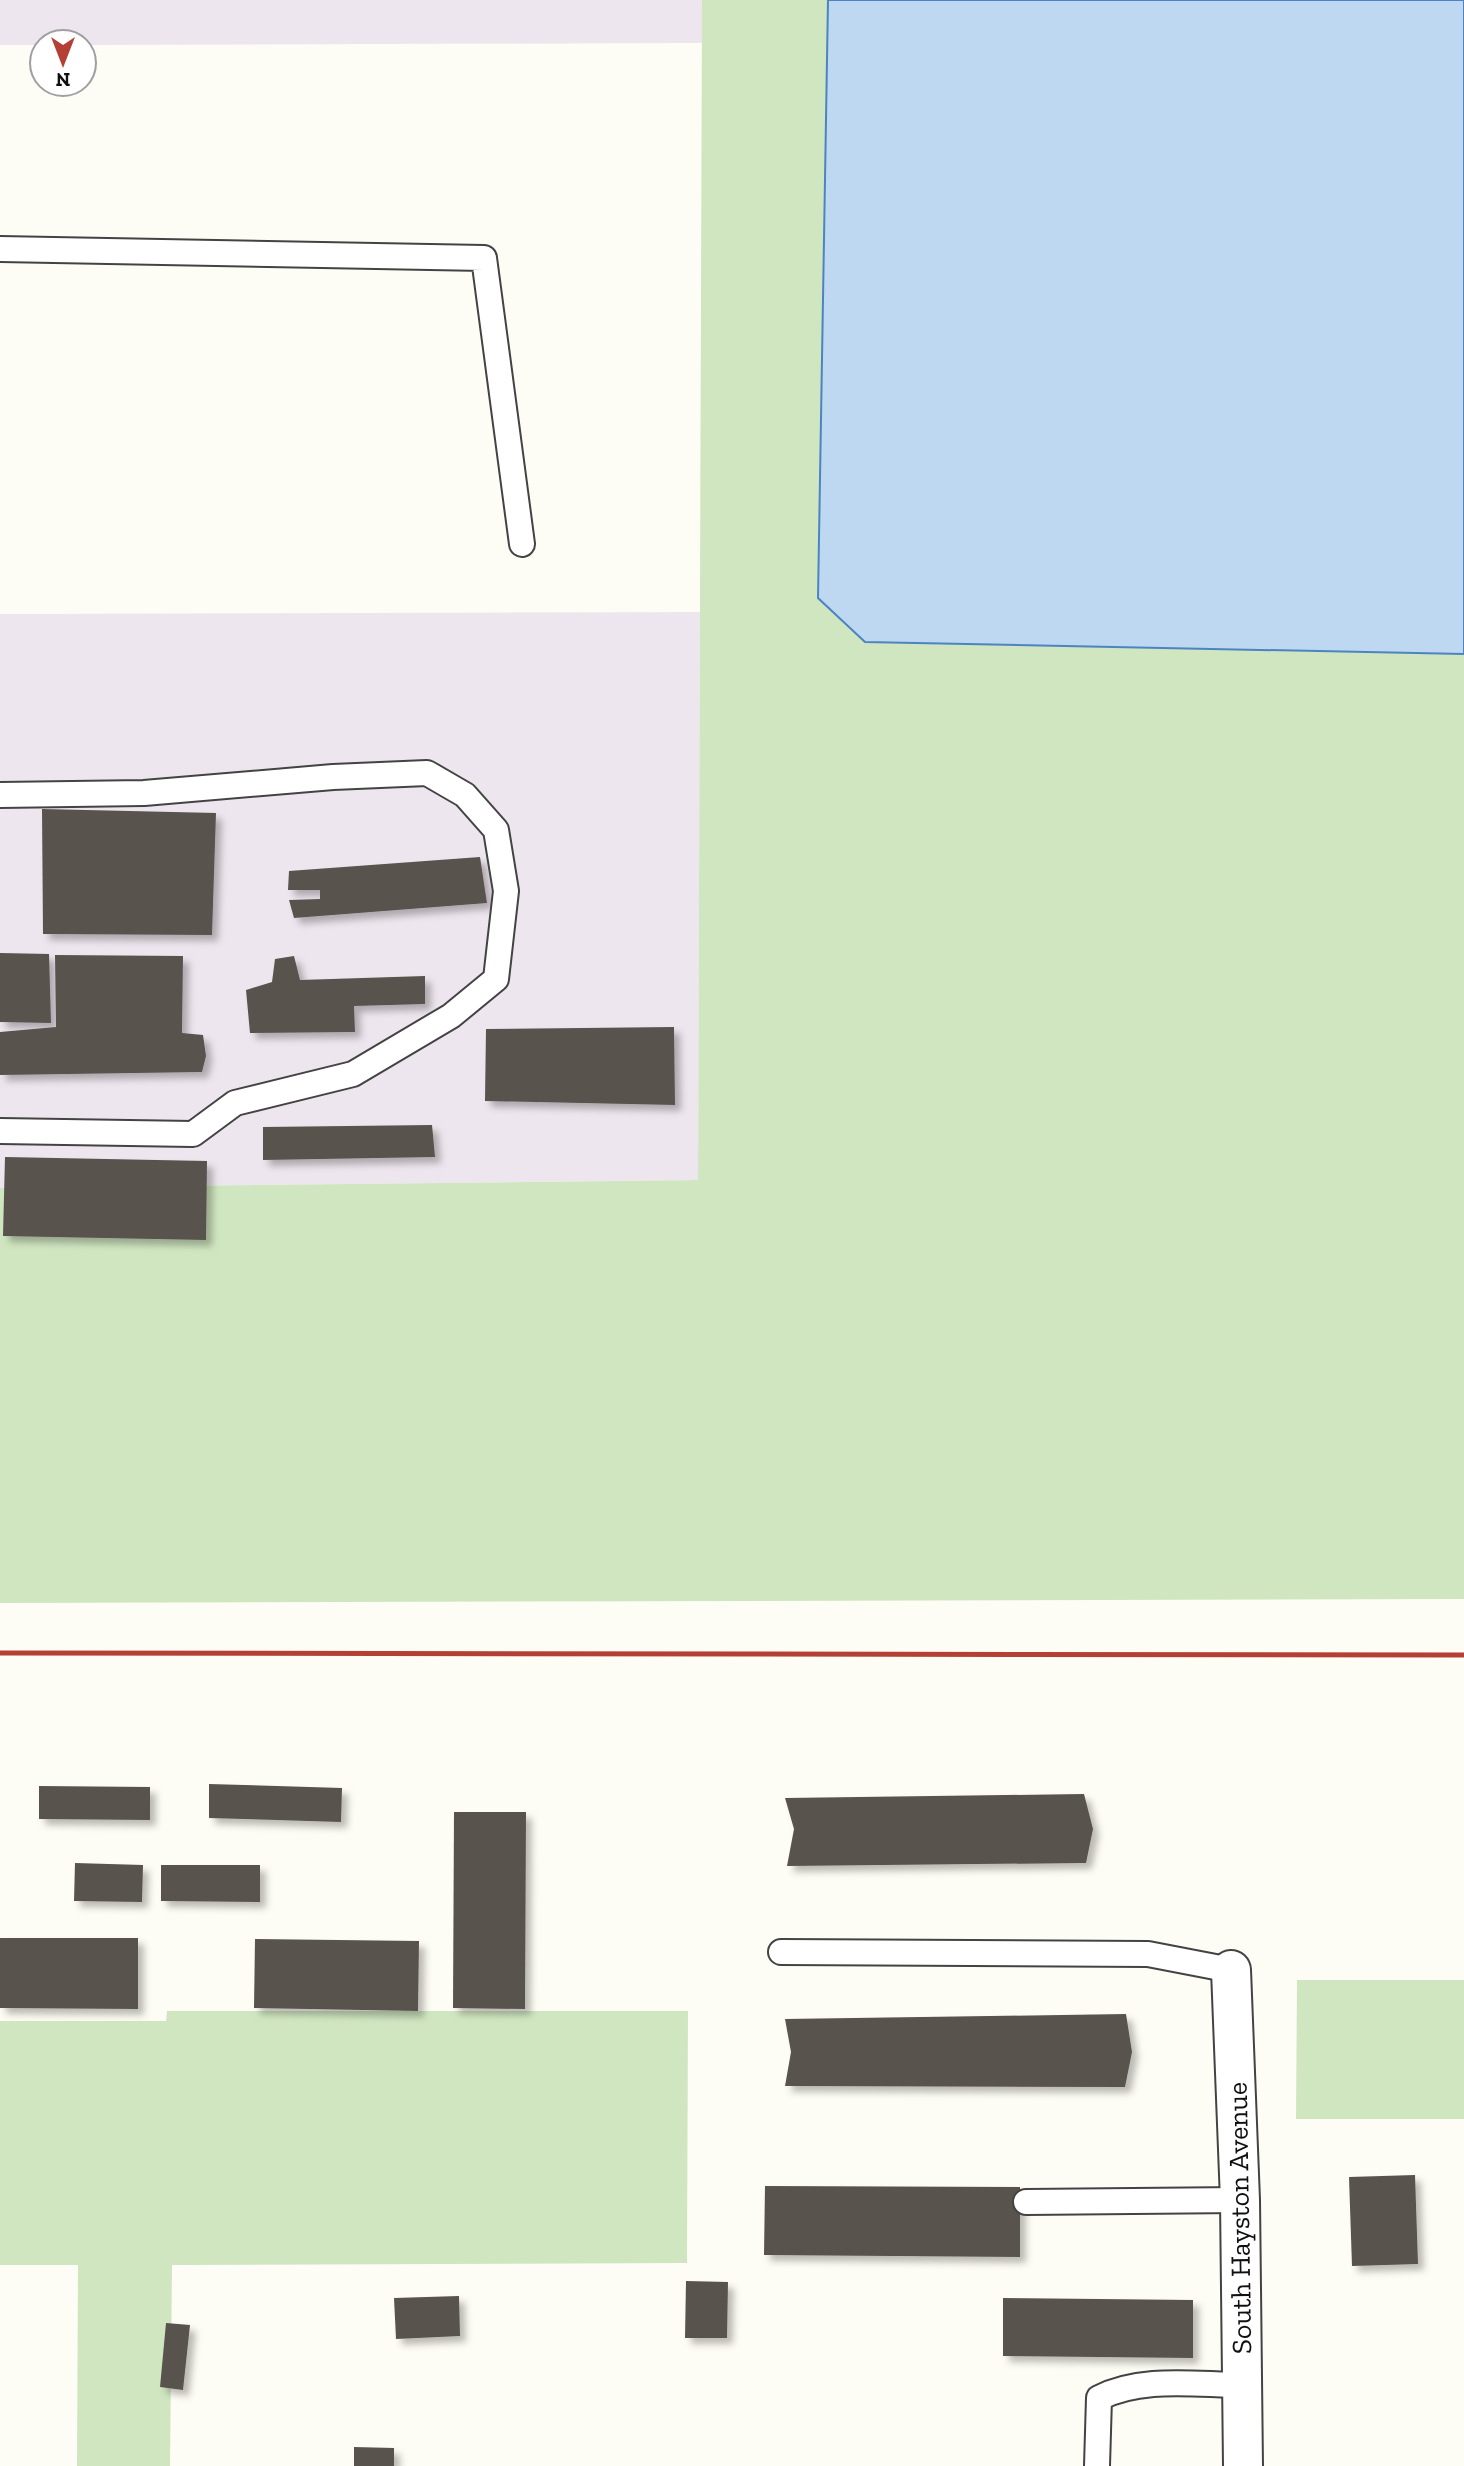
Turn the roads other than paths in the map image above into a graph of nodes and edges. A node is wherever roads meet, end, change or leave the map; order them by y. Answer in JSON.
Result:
{"nodes":[{"id":1,"x":0,"y":249,"type":"edge"},
{"id":2,"x":522,"y":544,"type":"dead end"},
{"id":3,"x":0,"y":795,"type":"edge"},
{"id":4,"x":0,"y":1131,"type":"edge"},
{"id":5,"x":781,"y":1952,"type":"dead end"},
{"id":6,"x":1231,"y":1970,"type":"joint"},
{"id":7,"x":1240,"y":2200,"type":"junction"},
{"id":8,"x":1026,"y":2202,"type":"dead end"},
{"id":9,"x":1243,"y":2385,"type":"junction"},
{"id":10,"x":1097,"y":2466,"type":"edge"},
{"id":11,"x":1243,"y":2466,"type":"edge"}],
"edges":[{"from":1,"to":2,"type":"lane"},
{"from":3,"to":4,"type":"lane"},
{"from":5,"to":6,"type":"lane"},
{"from":6,"to":7,"type":"street","name":"South Hayston Avenue"},
{"from":7,"to":8,"type":"lane"},
{"from":7,"to":9,"type":"street","name":"South Hayston Avenue"},
{"from":9,"to":10,"type":"lane"},
{"from":9,"to":11,"type":"street","name":"South Hayston Avenue"}]}
